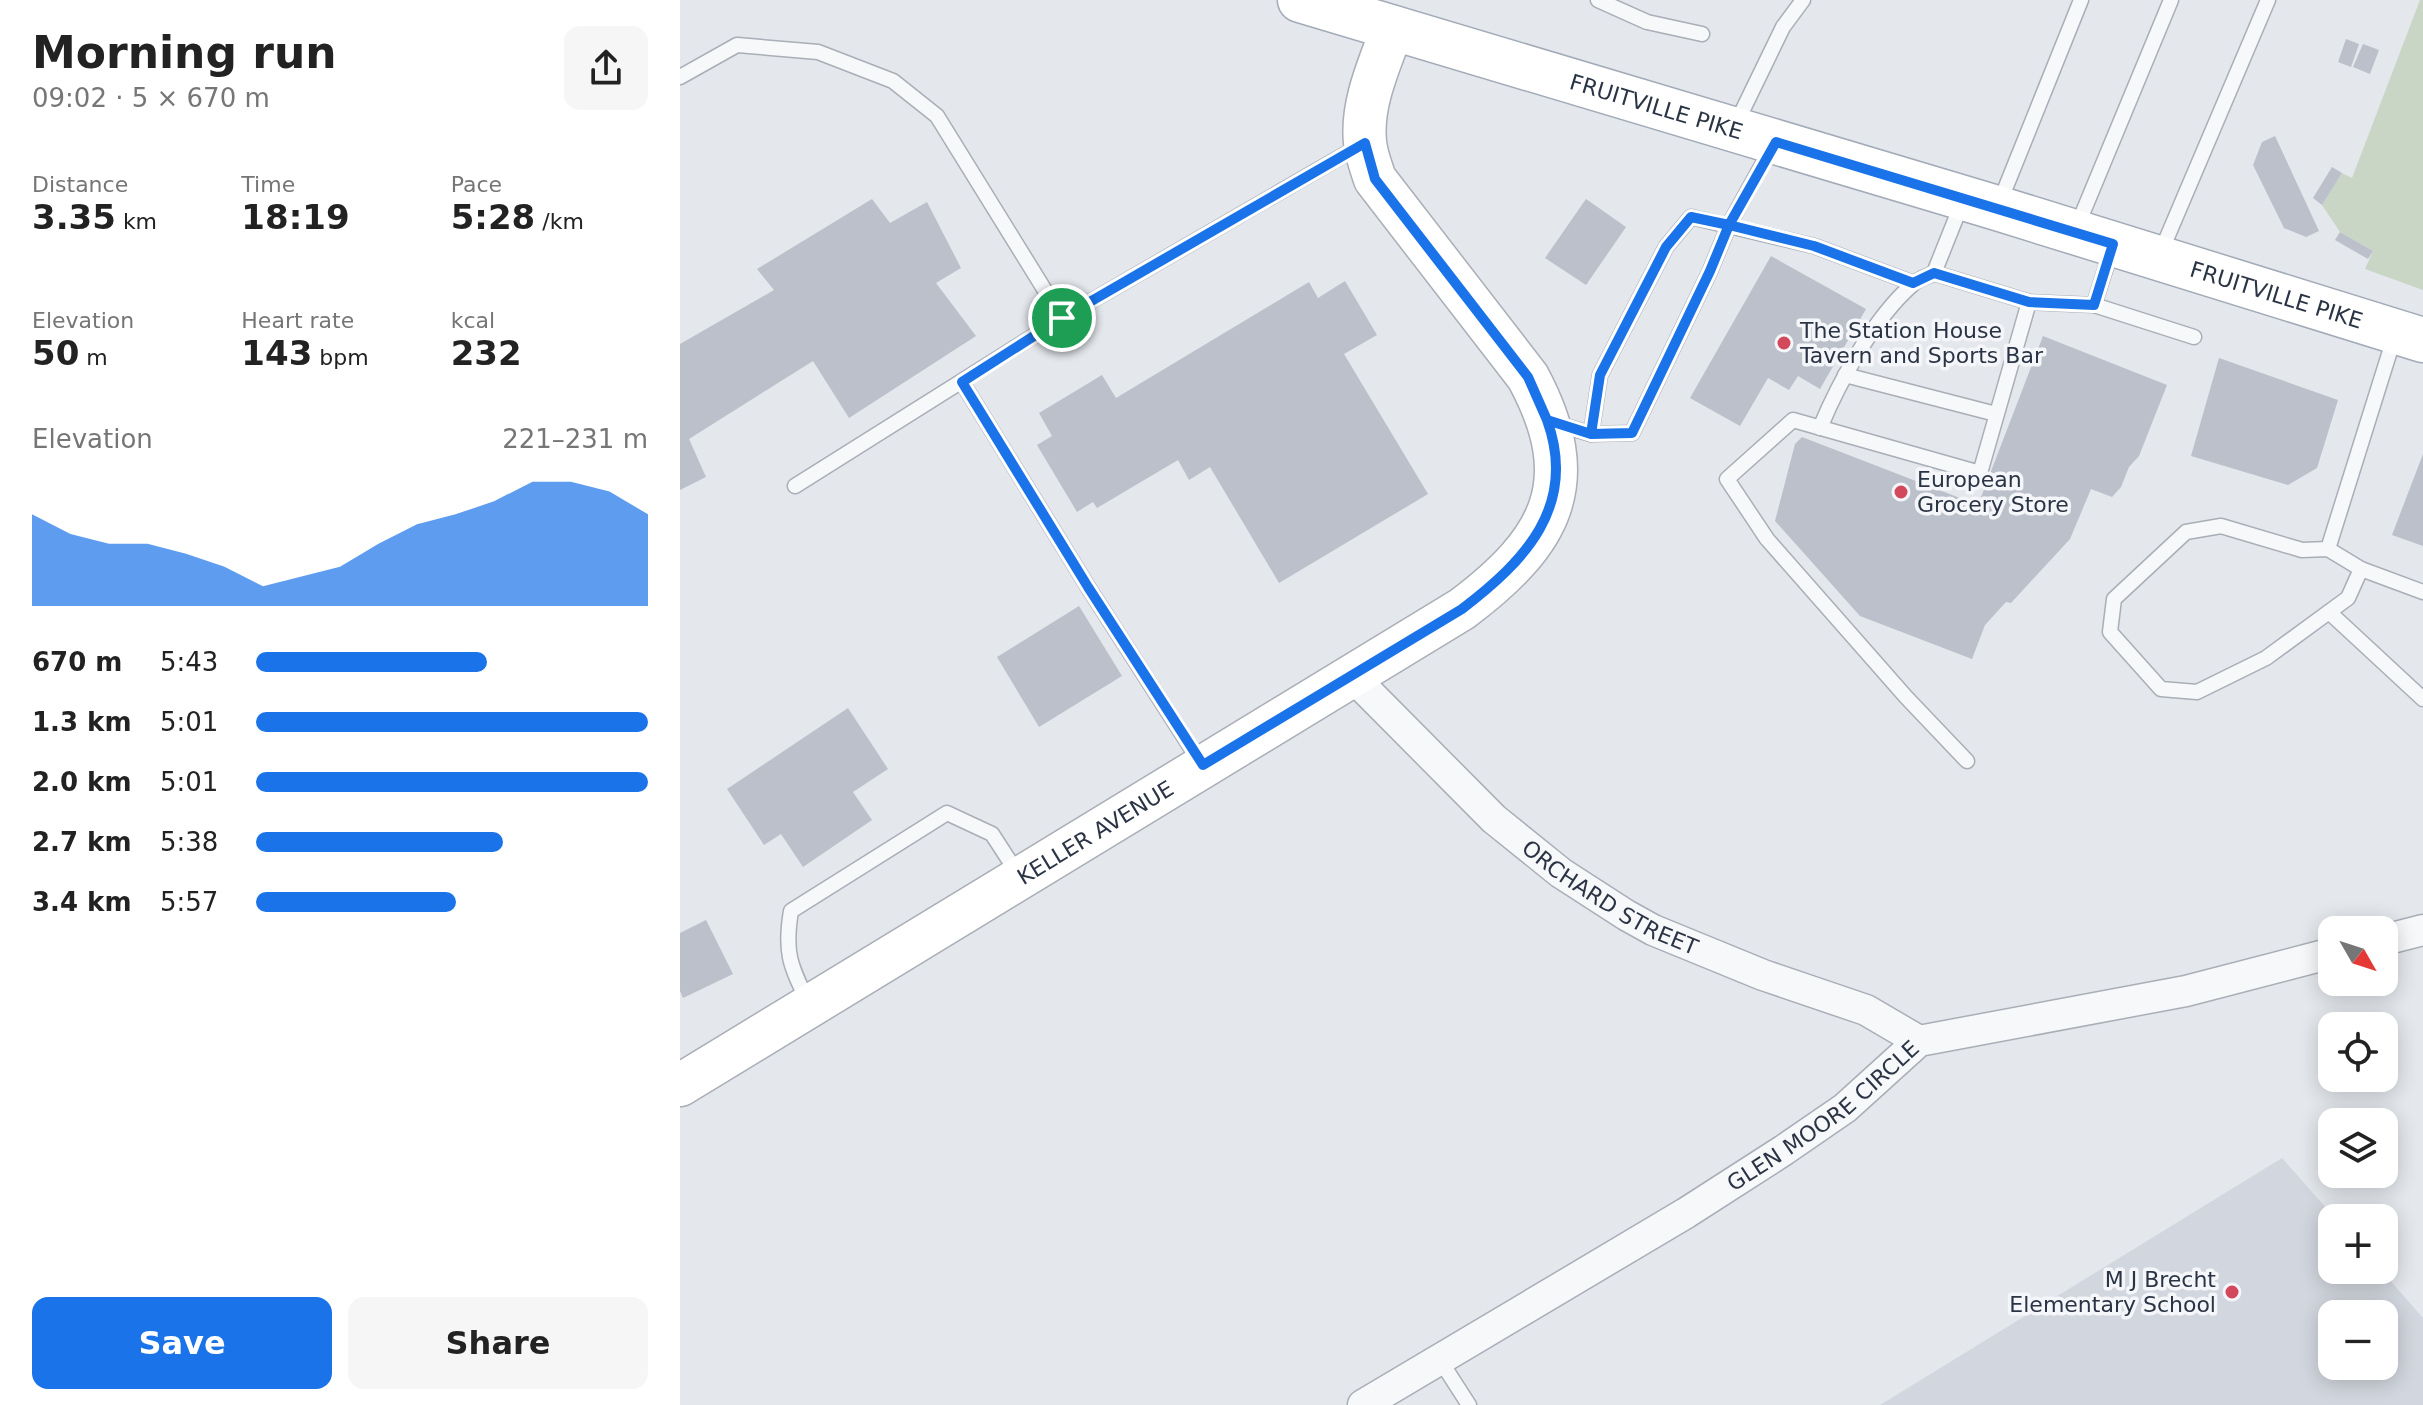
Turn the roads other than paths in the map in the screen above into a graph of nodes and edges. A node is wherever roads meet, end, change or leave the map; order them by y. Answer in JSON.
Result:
{"nodes":[{"id":1,"x":1300,"y":0,"type":"edge"},
{"id":2,"x":1598,"y":0,"type":"edge"},
{"id":3,"x":1803,"y":0,"type":"edge"},
{"id":4,"x":2081,"y":0,"type":"edge"},
{"id":5,"x":2171,"y":0,"type":"edge"},
{"id":6,"x":2268,"y":0,"type":"edge"},
{"id":7,"x":1407,"y":14,"type":"edge"},
{"id":8,"x":1702,"y":34,"type":"dead end"},
{"id":9,"x":680,"y":77,"type":"edge"},
{"id":10,"x":1734,"y":129,"type":"junction"},
{"id":11,"x":1776,"y":142,"type":"junction"},
{"id":12,"x":1365,"y":143,"type":"junction"},
{"id":13,"x":1980,"y":204,"type":"junction"},
{"id":14,"x":1729,"y":225,"type":"junction"},
{"id":15,"x":2094,"y":238,"type":"junction"},
{"id":16,"x":2159,"y":258,"type":"junction"},
{"id":17,"x":1934,"y":273,"type":"junction"},
{"id":18,"x":1913,"y":283,"type":"junction"},
{"id":19,"x":2029,"y":302,"type":"junction"},
{"id":20,"x":2094,"y":305,"type":"junction"},
{"id":21,"x":1062,"y":318,"type":"junction"},
{"id":22,"x":2410,"y":335,"type":"edge"},
{"id":23,"x":2194,"y":337,"type":"dead end"},
{"id":24,"x":1845,"y":375,"type":"junction"},
{"id":25,"x":962,"y":382,"type":"junction"},
{"id":26,"x":1996,"y":414,"type":"junction"},
{"id":27,"x":1547,"y":420,"type":"junction"},
{"id":28,"x":1820,"y":428,"type":"junction"},
{"id":29,"x":1591,"y":434,"type":"junction"},
{"id":30,"x":795,"y":486,"type":"dead end"},
{"id":31,"x":2328,"y":549,"type":"junction"},
{"id":32,"x":2361,"y":569,"type":"junction"},
{"id":33,"x":2423,"y":592,"type":"edge"},
{"id":34,"x":2329,"y":612,"type":"junction"},
{"id":35,"x":1351,"y":675,"type":"junction"},
{"id":36,"x":2423,"y":699,"type":"edge"},
{"id":37,"x":1967,"y":761,"type":"dead end"},
{"id":38,"x":1203,"y":765,"type":"junction"},
{"id":39,"x":1020,"y":877,"type":"junction"},
{"id":40,"x":2423,"y":930,"type":"edge"},
{"id":41,"x":2398,"y":936,"type":"edge"},
{"id":42,"x":2318,"y":957,"type":"edge"},
{"id":43,"x":810,"y":1006,"type":"junction"},
{"id":44,"x":1919,"y":1041,"type":"junction"},
{"id":45,"x":680,"y":1085,"type":"edge"},
{"id":46,"x":1440,"y":1360,"type":"junction"},
{"id":47,"x":1363,"y":1405,"type":"edge"},
{"id":48,"x":1469,"y":1405,"type":"edge"}],
"edges":[{"from":1,"to":7,"type":"main road","name":"FRUITVILLE PIKE"},
{"from":2,"to":8,"type":"lane"},
{"from":3,"to":10,"type":"lane"},
{"from":4,"to":13,"type":"lane"},
{"from":5,"to":15,"type":"lane"},
{"from":6,"to":16,"type":"lane"},
{"from":7,"to":10,"type":"main road","name":"FRUITVILLE PIKE"},
{"from":7,"to":12,"type":"main road","name":"KELLER AVENUE"},
{"from":9,"to":21,"type":"lane"},
{"from":10,"to":11,"type":"main road","name":"FRUITVILLE PIKE"},
{"from":11,"to":13,"type":"main road","name":"FRUITVILLE PIKE"},
{"from":11,"to":14,"type":"lane"},
{"from":12,"to":21,"type":"lane"},
{"from":12,"to":27,"type":"main road","name":"KELLER AVENUE"},
{"from":13,"to":15,"type":"main road","name":"FRUITVILLE PIKE"},
{"from":13,"to":17,"type":"lane"},
{"from":14,"to":18,"type":"lane"},
{"from":14,"to":29,"type":"lane"},
{"from":14,"to":29,"type":"lane"},
{"from":15,"to":16,"type":"main road","name":"FRUITVILLE PIKE"},
{"from":15,"to":20,"type":"lane"},
{"from":16,"to":22,"type":"main road","name":"FRUITVILLE PIKE"},
{"from":17,"to":18,"type":"lane"},
{"from":17,"to":19,"type":"lane"},
{"from":18,"to":24,"type":"lane"},
{"from":19,"to":20,"type":"lane"},
{"from":19,"to":26,"type":"lane"},
{"from":20,"to":23,"type":"lane"},
{"from":21,"to":25,"type":"lane"},
{"from":22,"to":31,"type":"lane"},
{"from":24,"to":26,"type":"lane"},
{"from":24,"to":28,"type":"lane"},
{"from":25,"to":30,"type":"lane"},
{"from":25,"to":38,"type":"lane"},
{"from":26,"to":28,"type":"lane"},
{"from":27,"to":29,"type":"lane"},
{"from":27,"to":35,"type":"main road","name":"KELLER AVENUE"},
{"from":28,"to":37,"type":"lane"},
{"from":31,"to":32,"type":"lane"},
{"from":31,"to":34,"type":"lane"},
{"from":32,"to":33,"type":"lane"},
{"from":32,"to":34,"type":"lane"},
{"from":34,"to":36,"type":"lane"},
{"from":35,"to":38,"type":"main road","name":"KELLER AVENUE"},
{"from":35,"to":44,"type":"street","name":"ORCHARD STREET"},
{"from":38,"to":39,"type":"main road","name":"KELLER AVENUE"},
{"from":39,"to":43,"type":"main road","name":"KELLER AVENUE"},
{"from":39,"to":43,"type":"lane"},
{"from":40,"to":41,"type":"street"},
{"from":42,"to":44,"type":"street","name":"GLEN MOORE CIRCLE"},
{"from":43,"to":45,"type":"main road","name":"KELLER AVENUE"},
{"from":44,"to":46,"type":"street","name":"GLEN MOORE CIRCLE"},
{"from":46,"to":47,"type":"street","name":"GLEN MOORE CIRCLE"},
{"from":46,"to":48,"type":"lane"}]}
